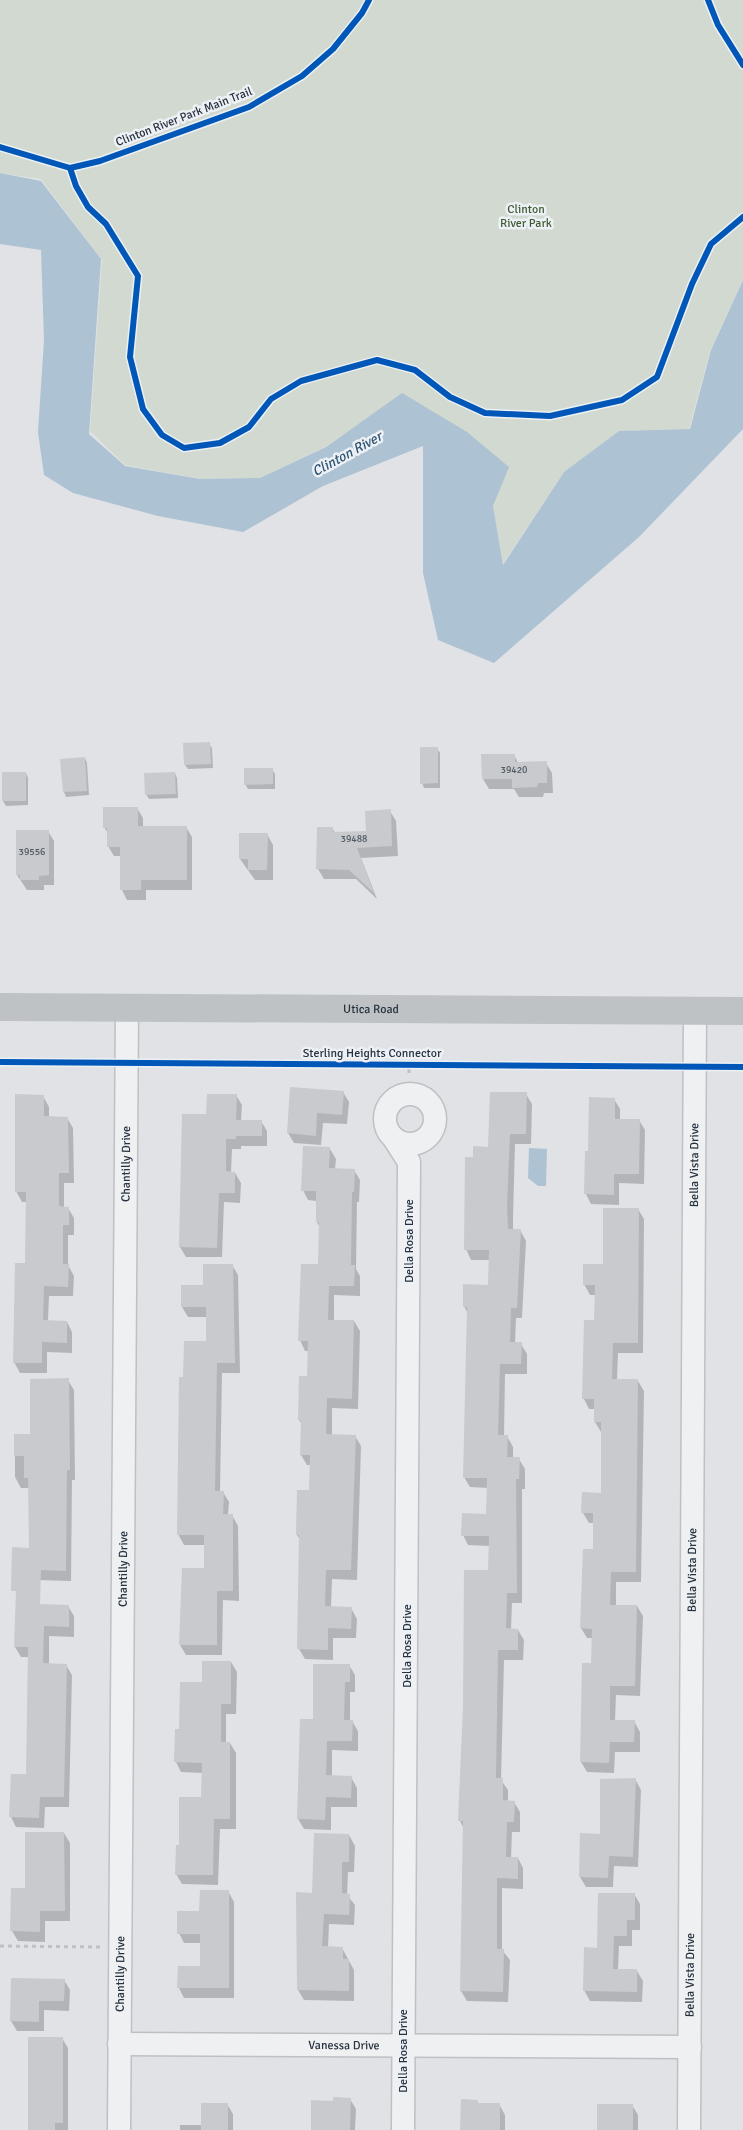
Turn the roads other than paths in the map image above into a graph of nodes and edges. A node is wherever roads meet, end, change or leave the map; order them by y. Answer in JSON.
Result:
{"nodes":[{"id":1,"x":0,"y":1007,"type":"edge"},
{"id":2,"x":127,"y":1008,"type":"junction"},
{"id":3,"x":695,"y":1010,"type":"junction"},
{"id":4,"x":743,"y":1011,"type":"edge"},
{"id":5,"x":426,"y":1139,"type":"junction"},
{"id":6,"x":395,"y":1140,"type":"junction"},
{"id":7,"x":409,"y":1162,"type":"junction"},
{"id":8,"x":120,"y":2044,"type":"junction"},
{"id":9,"x":403,"y":2046,"type":"junction"},
{"id":10,"x":690,"y":2047,"type":"junction"},
{"id":11,"x":119,"y":2130,"type":"edge"},
{"id":12,"x":403,"y":2130,"type":"edge"},
{"id":13,"x":689,"y":2130,"type":"edge"}],
"edges":[{"from":1,"to":2,"type":"street","name":"Utica Road"},
{"from":2,"to":3,"type":"street","name":"Utica Road"},
{"from":2,"to":8,"type":"street","name":"Chantilly Drive"},
{"from":3,"to":4,"type":"street","name":"Utica Road"},
{"from":3,"to":10,"type":"street","name":"Bella Vista Drive"},
{"from":5,"to":6,"type":"street"},
{"from":5,"to":6,"type":"street"},
{"from":5,"to":7,"type":"street"},
{"from":6,"to":7,"type":"street"},
{"from":7,"to":9,"type":"street","name":"Della Rosa Drive"},
{"from":8,"to":9,"type":"street","name":"Vanessa Drive"},
{"from":8,"to":11,"type":"street","name":"Chantilly Drive"},
{"from":9,"to":10,"type":"street","name":"Vanessa Drive"},
{"from":9,"to":12,"type":"street","name":"Della Rosa Drive"},
{"from":10,"to":13,"type":"street","name":"Bella Vista Drive"}]}
